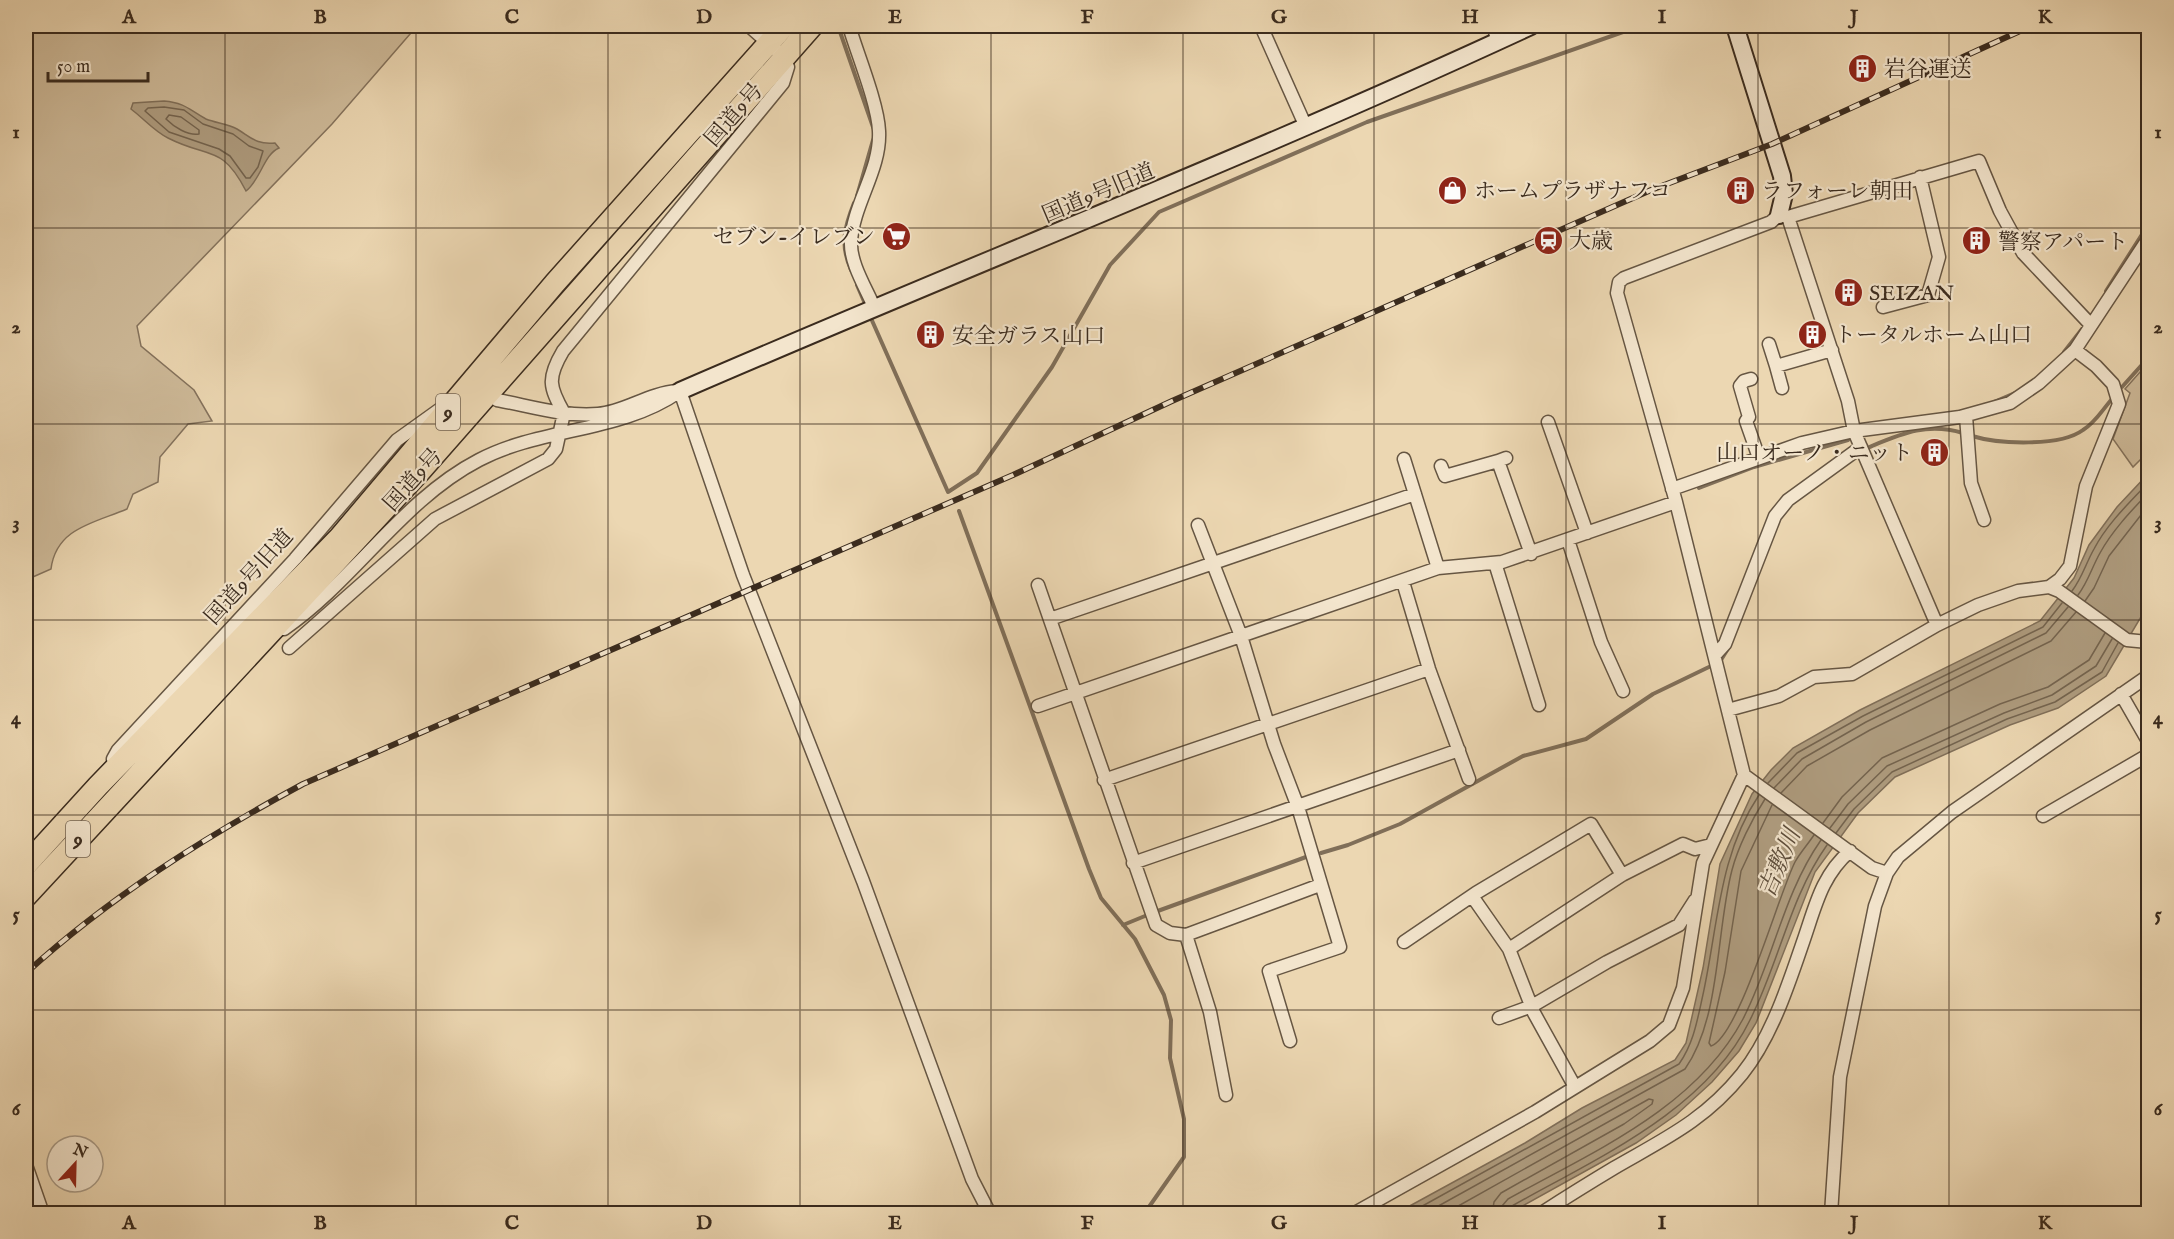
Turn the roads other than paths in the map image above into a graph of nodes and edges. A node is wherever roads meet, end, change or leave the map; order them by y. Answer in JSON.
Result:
{"nodes":[{"id":1,"x":748,"y":26,"type":"edge"},
{"id":2,"x":784,"y":26,"type":"edge"},
{"id":3,"x":812,"y":26,"type":"edge"},
{"id":4,"x":849,"y":26,"type":"edge"},
{"id":5,"x":1261,"y":26,"type":"edge"},
{"id":6,"x":1531,"y":26,"type":"edge"},
{"id":7,"x":1735,"y":26,"type":"edge"},
{"id":8,"x":1495,"y":33,"type":"edge"},
{"id":9,"x":776,"y":50,"type":"junction"},
{"id":10,"x":1306,"y":127,"type":"junction"},
{"id":11,"x":1920,"y":177,"type":"junction"},
{"id":12,"x":1783,"y":216,"type":"junction"},
{"id":13,"x":2148,"y":238,"type":"edge"},
{"id":14,"x":874,"y":307,"type":"junction"},
{"id":15,"x":1883,"y":307,"type":"dead end"},
{"id":16,"x":2091,"y":325,"type":"junction"},
{"id":17,"x":1769,"y":344,"type":"dead end"},
{"id":18,"x":1832,"y":350,"type":"junction"},
{"id":19,"x":2074,"y":350,"type":"junction"},
{"id":20,"x":1776,"y":366,"type":"junction"},
{"id":21,"x":1751,"y":379,"type":"dead end"},
{"id":22,"x":1782,"y":388,"type":"dead end"},
{"id":23,"x":680,"y":391,"type":"junction"},
{"id":24,"x":497,"y":400,"type":"dead end"},
{"id":25,"x":442,"y":407,"type":"dead end"},
{"id":26,"x":564,"y":413,"type":"junction"},
{"id":27,"x":1966,"y":416,"type":"junction"},
{"id":28,"x":1548,"y":422,"type":"dead end"},
{"id":29,"x":1854,"y":431,"type":"junction"},
{"id":30,"x":559,"y":436,"type":"junction"},
{"id":31,"x":1861,"y":447,"type":"junction"},
{"id":32,"x":1759,"y":458,"type":"junction"},
{"id":33,"x":1404,"y":459,"type":"dead end"},
{"id":34,"x":1445,"y":476,"type":"dead end"},
{"id":35,"x":1672,"y":489,"type":"junction"},
{"id":36,"x":1415,"y":494,"type":"junction"},
{"id":37,"x":1676,"y":502,"type":"junction"},
{"id":38,"x":1984,"y":520,"type":"dead end"},
{"id":39,"x":1198,"y":525,"type":"dead end"},
{"id":40,"x":1587,"y":533,"type":"junction"},
{"id":41,"x":1568,"y":540,"type":"junction"},
{"id":42,"x":1531,"y":554,"type":"junction"},
{"id":43,"x":1213,"y":562,"type":"junction"},
{"id":44,"x":1495,"y":563,"type":"junction"},
{"id":45,"x":1438,"y":568,"type":"junction"},
{"id":46,"x":1403,"y":582,"type":"junction"},
{"id":47,"x":1038,"y":585,"type":"dead end"},
{"id":48,"x":2054,"y":589,"type":"junction"},
{"id":49,"x":1050,"y":619,"type":"junction"},
{"id":50,"x":1937,"y":625,"type":"junction"},
{"id":51,"x":1241,"y":636,"type":"junction"},
{"id":52,"x":2148,"y":642,"type":"edge"},
{"id":53,"x":262,"y":644,"type":"junction"},
{"id":54,"x":289,"y":648,"type":"dead end"},
{"id":55,"x":1715,"y":655,"type":"junction"},
{"id":56,"x":1429,"y":669,"type":"junction"},
{"id":57,"x":2148,"y":676,"type":"edge"},
{"id":58,"x":1623,"y":691,"type":"dead end"},
{"id":59,"x":1074,"y":693,"type":"junction"},
{"id":60,"x":2121,"y":694,"type":"junction"},
{"id":61,"x":1539,"y":705,"type":"dead end"},
{"id":62,"x":1038,"y":706,"type":"dead end"},
{"id":63,"x":1728,"y":710,"type":"junction"},
{"id":64,"x":1268,"y":723,"type":"junction"},
{"id":65,"x":2148,"y":741,"type":"edge"},
{"id":66,"x":1459,"y":750,"type":"junction"},
{"id":67,"x":2148,"y":755,"type":"edge"},
{"id":68,"x":1469,"y":779,"type":"dead end"},
{"id":69,"x":1749,"y":779,"type":"junction"},
{"id":70,"x":1104,"y":780,"type":"junction"},
{"id":71,"x":98,"y":786,"type":"junction"},
{"id":72,"x":1298,"y":807,"type":"junction"},
{"id":73,"x":2043,"y":816,"type":"dead end"},
{"id":74,"x":1711,"y":845,"type":"junction"},
{"id":75,"x":1850,"y":851,"type":"junction"},
{"id":76,"x":1133,"y":863,"type":"junction"},
{"id":77,"x":26,"y":865,"type":"edge"},
{"id":78,"x":1887,"y":873,"type":"junction"},
{"id":79,"x":1622,"y":875,"type":"junction"},
{"id":80,"x":1320,"y":885,"type":"junction"},
{"id":81,"x":26,"y":896,"type":"edge"},
{"id":82,"x":1472,"y":896,"type":"junction"},
{"id":83,"x":1698,"y":896,"type":"junction"},
{"id":84,"x":1186,"y":935,"type":"junction"},
{"id":85,"x":1404,"y":942,"type":"dead end"},
{"id":86,"x":1509,"y":949,"type":"junction"},
{"id":87,"x":1532,"y":1006,"type":"junction"},
{"id":88,"x":1499,"y":1018,"type":"dead end"},
{"id":89,"x":1290,"y":1041,"type":"dead end"},
{"id":90,"x":1575,"y":1087,"type":"junction"},
{"id":91,"x":1226,"y":1095,"type":"dead end"},
{"id":92,"x":26,"y":1165,"type":"edge"},
{"id":93,"x":43,"y":1214,"type":"edge"},
{"id":94,"x":990,"y":1214,"type":"edge"},
{"id":95,"x":1353,"y":1214,"type":"edge"},
{"id":96,"x":1540,"y":1214,"type":"edge"},
{"id":97,"x":1831,"y":1214,"type":"edge"}],
"edges":[{"from":1,"to":9,"type":"street"},
{"from":2,"to":9,"type":"highway","name":"国道9号","number":"9"},
{"from":3,"to":9,"type":"highway","name":"国道9号","number":"9"},
{"from":4,"to":14,"type":"street"},
{"from":5,"to":10,"type":"street"},
{"from":6,"to":8,"type":"street","name":"国道9号旧道"},
{"from":7,"to":12,"type":"street"},
{"from":8,"to":10,"type":"street","name":"国道9号旧道"},
{"from":9,"to":26,"type":"street"},
{"from":9,"to":53,"type":"highway","name":"国道9号","number":"9"},
{"from":9,"to":71,"type":"highway","name":"国道9号","number":"9"},
{"from":10,"to":14,"type":"street","name":"国道9号旧道"},
{"from":11,"to":12,"type":"street"},
{"from":11,"to":15,"type":"street"},
{"from":11,"to":16,"type":"street"},
{"from":12,"to":18,"type":"street"},
{"from":12,"to":35,"type":"street"},
{"from":13,"to":16,"type":"street"},
{"from":14,"to":23,"type":"street","name":"国道9号旧道"},
{"from":16,"to":19,"type":"street"},
{"from":17,"to":20,"type":"street"},
{"from":18,"to":20,"type":"street"},
{"from":18,"to":29,"type":"street"},
{"from":19,"to":27,"type":"street"},
{"from":19,"to":48,"type":"street"},
{"from":20,"to":22,"type":"street"},
{"from":21,"to":32,"type":"street"},
{"from":23,"to":26,"type":"street","name":"国道9号旧道"},
{"from":23,"to":30,"type":"street","name":"国道9号旧道"},
{"from":23,"to":94,"type":"street"},
{"from":24,"to":26,"type":"street","name":"国道9号旧道"},
{"from":25,"to":71,"type":"street","name":"国道9号旧道"},
{"from":26,"to":30,"type":"street"},
{"from":27,"to":29,"type":"street"},
{"from":27,"to":38,"type":"street"},
{"from":28,"to":40,"type":"street"},
{"from":29,"to":31,"type":"street"},
{"from":29,"to":32,"type":"street"},
{"from":30,"to":53,"type":"street","name":"国道9号旧道"},
{"from":30,"to":54,"type":"street"},
{"from":31,"to":50,"type":"street"},
{"from":31,"to":55,"type":"street"},
{"from":32,"to":35,"type":"street"},
{"from":33,"to":36,"type":"street"},
{"from":34,"to":42,"type":"street"},
{"from":35,"to":37,"type":"street"},
{"from":36,"to":43,"type":"street"},
{"from":36,"to":45,"type":"street"},
{"from":37,"to":40,"type":"street"},
{"from":37,"to":55,"type":"street"},
{"from":39,"to":43,"type":"street"},
{"from":40,"to":41,"type":"street"},
{"from":41,"to":42,"type":"street"},
{"from":41,"to":58,"type":"street"},
{"from":42,"to":44,"type":"street"},
{"from":43,"to":49,"type":"street"},
{"from":43,"to":51,"type":"street"},
{"from":44,"to":45,"type":"street"},
{"from":44,"to":61,"type":"street"},
{"from":45,"to":46,"type":"street"},
{"from":46,"to":51,"type":"street"},
{"from":46,"to":56,"type":"street"},
{"from":47,"to":49,"type":"street"},
{"from":48,"to":50,"type":"street"},
{"from":48,"to":52,"type":"street"},
{"from":49,"to":59,"type":"street"},
{"from":50,"to":63,"type":"street"},
{"from":51,"to":59,"type":"street"},
{"from":51,"to":64,"type":"street"},
{"from":53,"to":81,"type":"highway","name":"国道9号","number":"9"},
{"from":55,"to":63,"type":"street"},
{"from":56,"to":64,"type":"street"},
{"from":56,"to":66,"type":"street"},
{"from":57,"to":60,"type":"street"},
{"from":59,"to":62,"type":"street"},
{"from":59,"to":70,"type":"street"},
{"from":60,"to":65,"type":"street"},
{"from":60,"to":78,"type":"street"},
{"from":63,"to":69,"type":"street"},
{"from":64,"to":70,"type":"street"},
{"from":64,"to":72,"type":"street"},
{"from":66,"to":68,"type":"street"},
{"from":66,"to":72,"type":"street"},
{"from":67,"to":73,"type":"street"},
{"from":69,"to":74,"type":"street"},
{"from":69,"to":75,"type":"street"},
{"from":70,"to":76,"type":"street"},
{"from":71,"to":77,"type":"highway","name":"国道9号","number":"9"},
{"from":72,"to":76,"type":"street"},
{"from":72,"to":80,"type":"street"},
{"from":74,"to":79,"type":"street"},
{"from":74,"to":83,"type":"street"},
{"from":75,"to":78,"type":"street"},
{"from":75,"to":96,"type":"street"},
{"from":76,"to":84,"type":"street"},
{"from":78,"to":97,"type":"street"},
{"from":79,"to":82,"type":"street"},
{"from":79,"to":86,"type":"street"},
{"from":80,"to":84,"type":"street"},
{"from":80,"to":89,"type":"street"},
{"from":82,"to":85,"type":"street"},
{"from":82,"to":86,"type":"street"},
{"from":83,"to":87,"type":"street"},
{"from":83,"to":90,"type":"street"},
{"from":84,"to":91,"type":"street"},
{"from":86,"to":87,"type":"street"},
{"from":87,"to":88,"type":"street"},
{"from":87,"to":90,"type":"street"},
{"from":90,"to":95,"type":"street"},
{"from":92,"to":93,"type":"street"}]}
